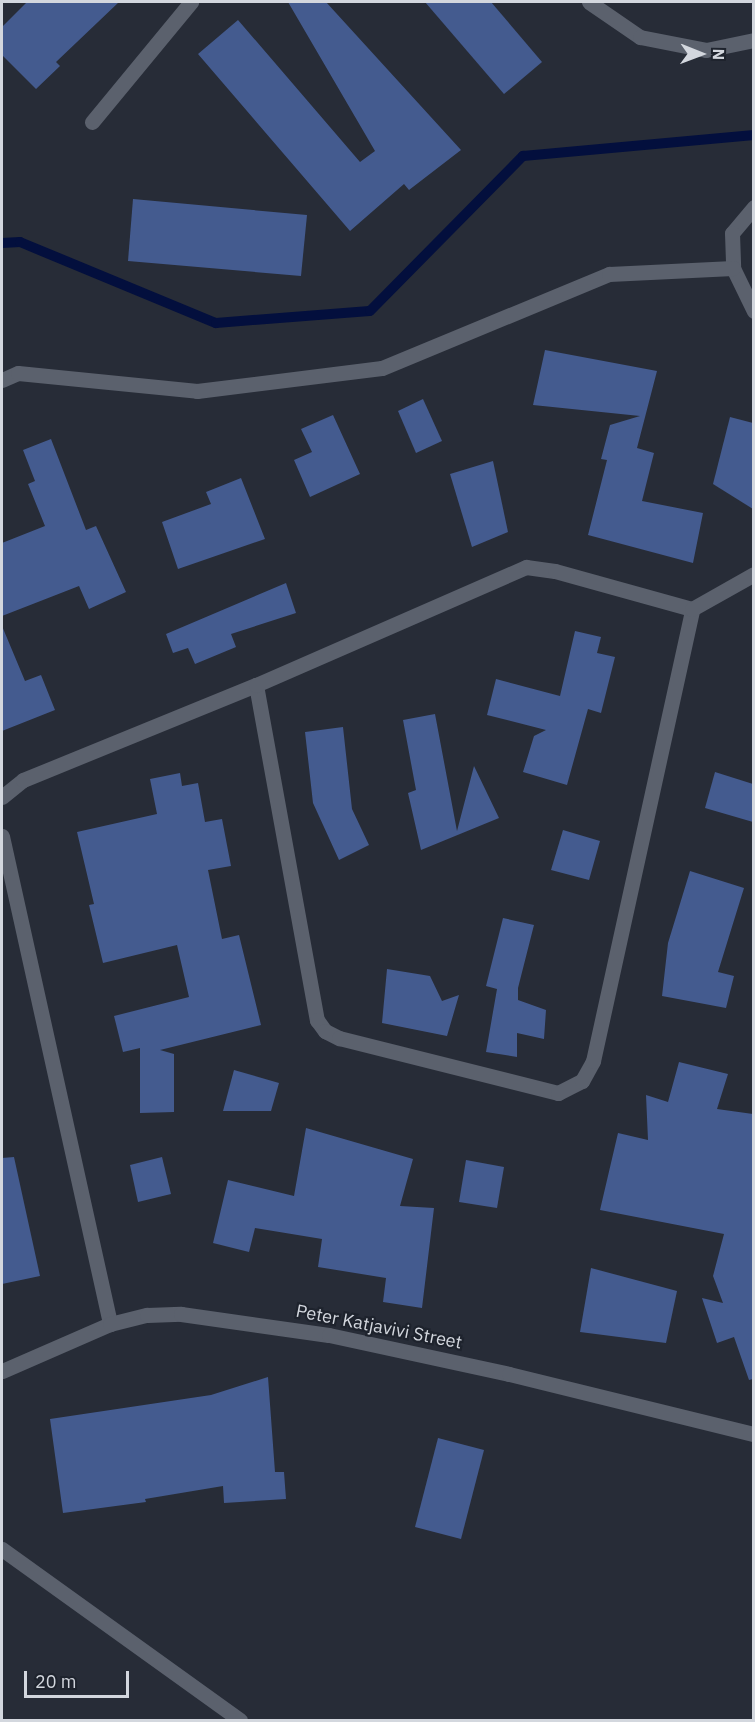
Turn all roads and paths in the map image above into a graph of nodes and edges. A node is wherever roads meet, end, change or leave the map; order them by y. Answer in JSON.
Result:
{"nodes":[{"id":1,"x":191,"y":2,"type":"edge"},
{"id":2,"x":589,"y":2,"type":"edge"},
{"id":3,"x":753,"y":40,"type":"edge"},
{"id":4,"x":92,"y":122,"type":"dead end"},
{"id":5,"x":753,"y":207,"type":"edge"},
{"id":6,"x":733,"y":268,"type":"junction"},
{"id":7,"x":753,"y":311,"type":"edge"},
{"id":8,"x":2,"y":380,"type":"edge"},
{"id":9,"x":753,"y":574,"type":"edge"},
{"id":10,"x":692,"y":609,"type":"junction"},
{"id":11,"x":256,"y":686,"type":"junction"},
{"id":12,"x":2,"y":797,"type":"edge"},
{"id":13,"x":2,"y":836,"type":"edge"},
{"id":14,"x":110,"y":1324,"type":"junction"},
{"id":15,"x":2,"y":1371,"type":"edge"},
{"id":16,"x":753,"y":1434,"type":"edge"},
{"id":17,"x":2,"y":1549,"type":"edge"},
{"id":18,"x":240,"y":1720,"type":"edge"}],
"edges":[{"from":1,"to":4,"type":"street"},
{"from":2,"to":3,"type":"street"},
{"from":5,"to":6,"type":"street"},
{"from":6,"to":7,"type":"street"},
{"from":6,"to":8,"type":"street"},
{"from":9,"to":10,"type":"street"},
{"from":10,"to":11,"type":"street"},
{"from":10,"to":11,"type":"street"},
{"from":11,"to":12,"type":"street"},
{"from":13,"to":14,"type":"street"},
{"from":14,"to":15,"type":"street","name":"Peter Katjavivi Street"},
{"from":14,"to":16,"type":"street","name":"Peter Katjavivi Street"},
{"from":17,"to":18,"type":"street"}]}
